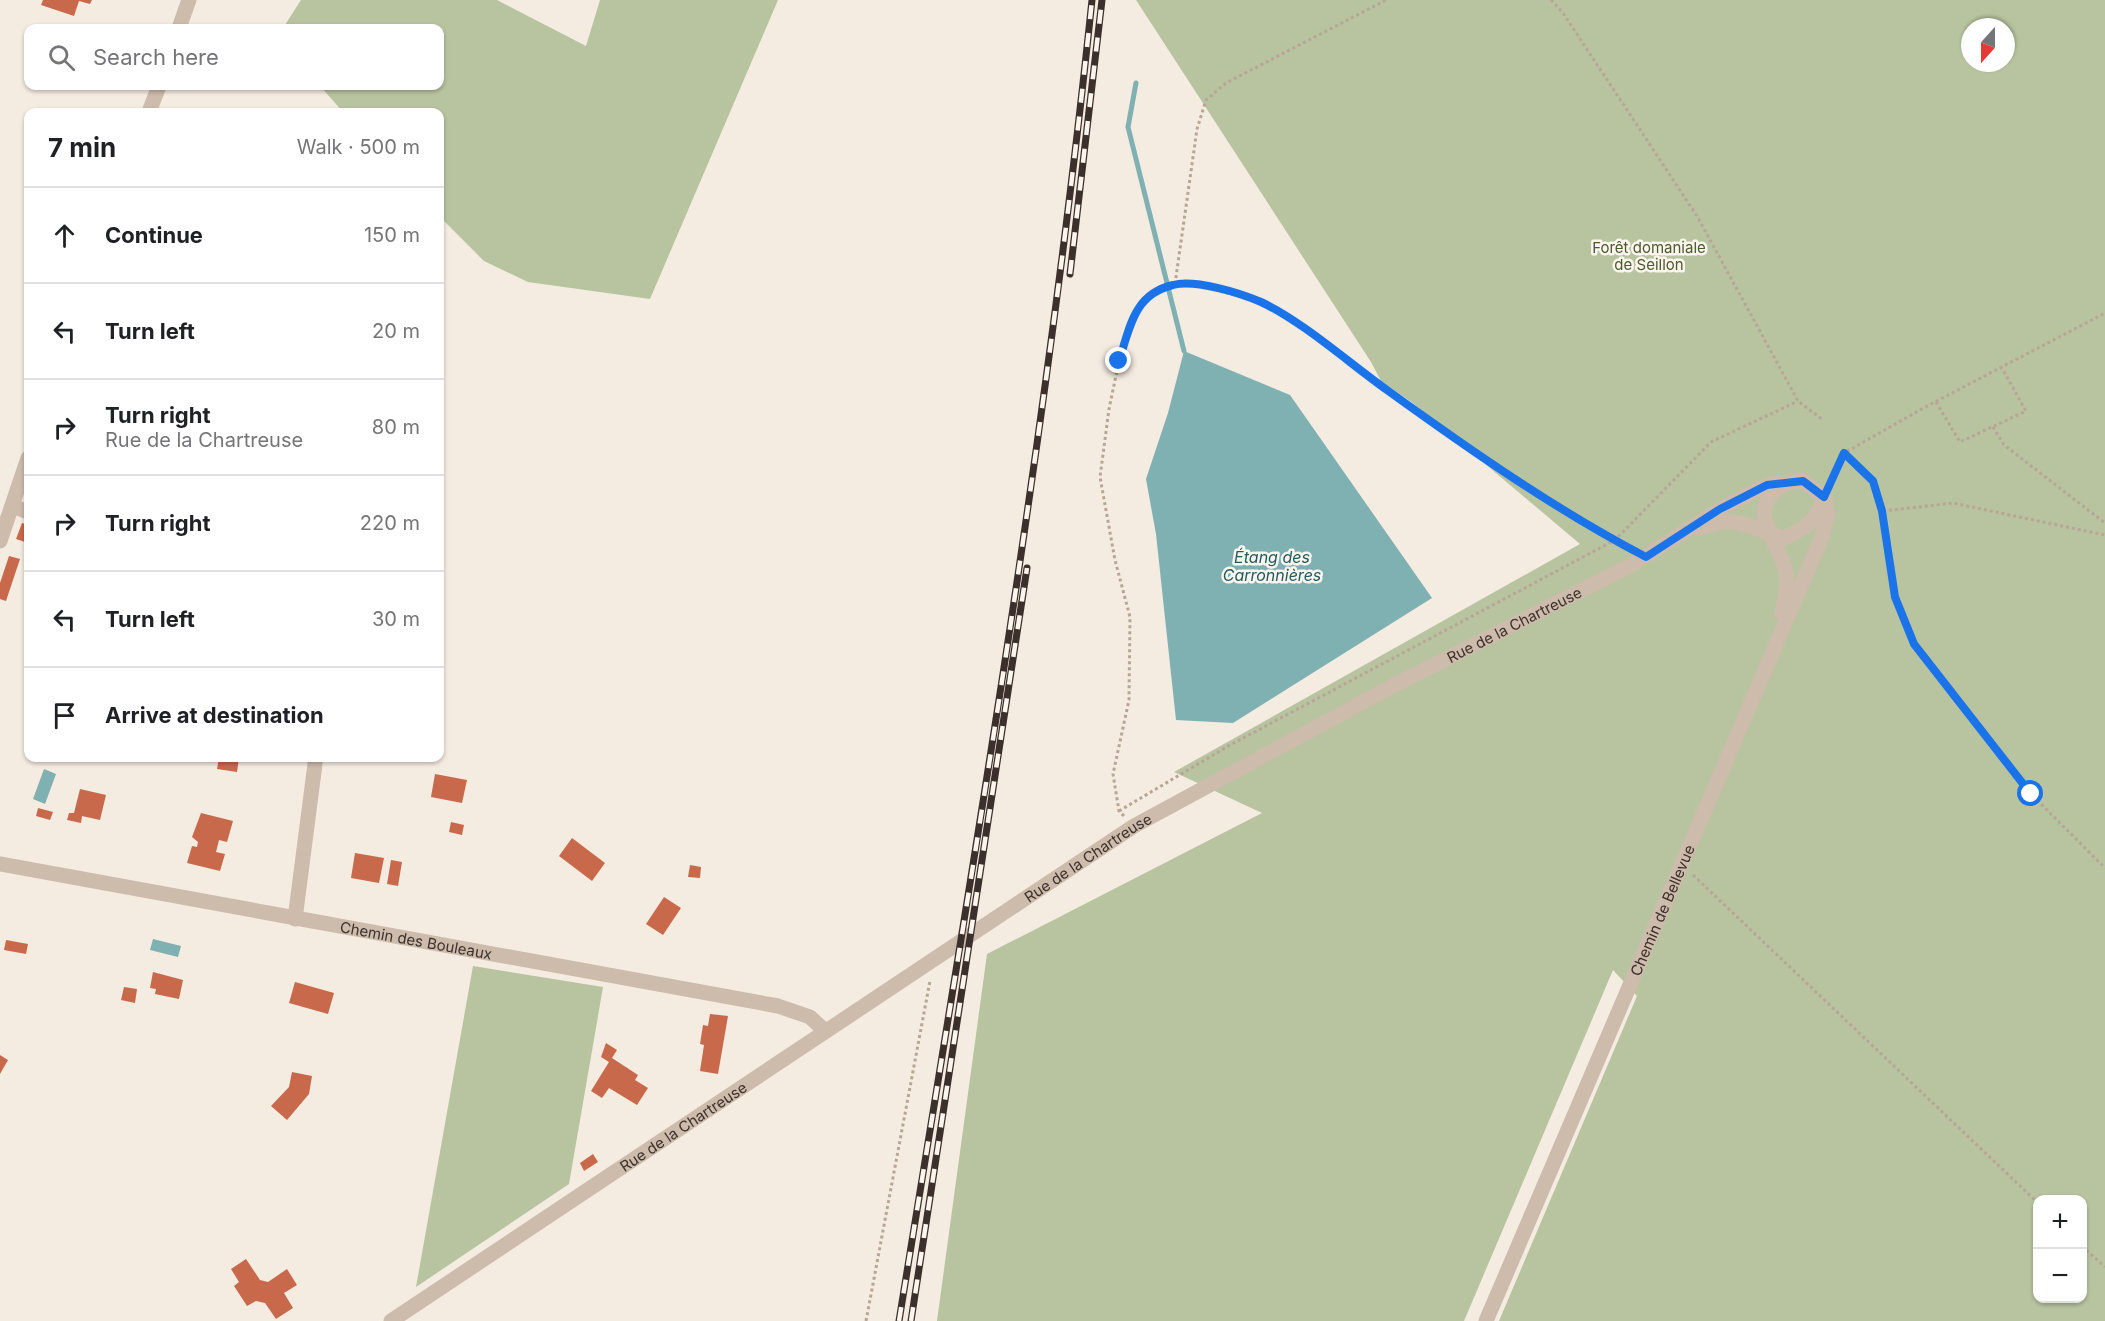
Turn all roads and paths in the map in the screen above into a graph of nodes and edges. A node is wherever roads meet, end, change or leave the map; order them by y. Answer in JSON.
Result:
{"nodes":[{"id":1,"x":189,"y":0,"type":"edge"},
{"id":2,"x":1386,"y":0,"type":"edge"},
{"id":3,"x":1551,"y":0,"type":"edge"},
{"id":4,"x":180,"y":24,"type":"edge"},
{"id":5,"x":157,"y":90,"type":"edge"},
{"id":6,"x":151,"y":108,"type":"edge"},
{"id":7,"x":1175,"y":284,"type":"junction"},
{"id":8,"x":2105,"y":314,"type":"edge"},
{"id":9,"x":2002,"y":367,"type":"junction"},
{"id":10,"x":1798,"y":401,"type":"junction"},
{"id":11,"x":1936,"y":402,"type":"junction"},
{"id":12,"x":1823,"y":420,"type":"dead end"},
{"id":13,"x":1993,"y":427,"type":"junction"},
{"id":14,"x":1844,"y":453,"type":"junction"},
{"id":15,"x":24,"y":470,"type":"edge"},
{"id":16,"x":1787,"y":482,"type":"junction"},
{"id":17,"x":1824,"y":497,"type":"junction"},
{"id":18,"x":12,"y":506,"type":"junction"},
{"id":19,"x":24,"y":510,"type":"edge"},
{"id":20,"x":1882,"y":511,"type":"junction"},
{"id":21,"x":2105,"y":523,"type":"edge"},
{"id":22,"x":1767,"y":533,"type":"junction"},
{"id":23,"x":1682,"y":534,"type":"junction"},
{"id":24,"x":2105,"y":535,"type":"edge"},
{"id":25,"x":1615,"y":540,"type":"junction"},
{"id":26,"x":0,"y":541,"type":"edge"},
{"id":27,"x":1646,"y":557,"type":"junction"},
{"id":28,"x":1772,"y":652,"type":"junction"},
{"id":29,"x":315,"y":764,"type":"dead end"},
{"id":30,"x":1119,"y":811,"type":"junction"},
{"id":31,"x":1134,"y":826,"type":"junction"},
{"id":32,"x":0,"y":864,"type":"edge"},
{"id":33,"x":1681,"y":864,"type":"junction"},
{"id":34,"x":2105,"y":868,"type":"edge"},
{"id":35,"x":295,"y":919,"type":"junction"},
{"id":36,"x":934,"y":959,"type":"junction"},
{"id":37,"x":825,"y":1031,"type":"junction"},
{"id":38,"x":2033,"y":1199,"type":"edge"},
{"id":39,"x":2085,"y":1249,"type":"edge"},
{"id":40,"x":2105,"y":1267,"type":"edge"},
{"id":41,"x":391,"y":1321,"type":"edge"},
{"id":42,"x":866,"y":1321,"type":"edge"},
{"id":43,"x":1486,"y":1321,"type":"edge"}],
"edges":[{"from":1,"to":4,"type":"street"},
{"from":2,"to":7,"type":"path"},
{"from":3,"to":10,"type":"path"},
{"from":5,"to":6,"type":"street"},
{"from":7,"to":25,"type":"path"},
{"from":7,"to":30,"type":"path"},
{"from":8,"to":9,"type":"path"},
{"from":9,"to":11,"type":"path"},
{"from":9,"to":13,"type":"path"},
{"from":10,"to":12,"type":"path"},
{"from":10,"to":25,"type":"path"},
{"from":11,"to":13,"type":"path"},
{"from":11,"to":14,"type":"path"},
{"from":13,"to":21,"type":"path"},
{"from":14,"to":17,"type":"path"},
{"from":14,"to":20,"type":"path"},
{"from":15,"to":18,"type":"street"},
{"from":16,"to":17,"type":"street","name":"Rue de la Chartreuse"},
{"from":16,"to":22,"type":"street"},
{"from":16,"to":23,"type":"street","name":"Rue de la Chartreuse"},
{"from":17,"to":22,"type":"street"},
{"from":17,"to":28,"type":"street","name":"Chemin de Bellevue"},
{"from":18,"to":19,"type":"street"},
{"from":18,"to":26,"type":"street"},
{"from":20,"to":24,"type":"path"},
{"from":20,"to":34,"type":"path"},
{"from":22,"to":23,"type":"street"},
{"from":22,"to":28,"type":"street"},
{"from":23,"to":27,"type":"street","name":"Rue de la Chartreuse"},
{"from":25,"to":27,"type":"path"},
{"from":25,"to":30,"type":"path"},
{"from":27,"to":31,"type":"street","name":"Rue de la Chartreuse"},
{"from":28,"to":33,"type":"street","name":"Chemin de Bellevue"},
{"from":29,"to":35,"type":"street"},
{"from":30,"to":31,"type":"path"},
{"from":31,"to":36,"type":"street","name":"Rue de la Chartreuse"},
{"from":32,"to":35,"type":"street","name":"Chemin des Bouleaux"},
{"from":33,"to":38,"type":"path"},
{"from":33,"to":43,"type":"street","name":"Chemin de Bellevue"},
{"from":35,"to":37,"type":"street","name":"Chemin des Bouleaux"},
{"from":36,"to":37,"type":"street","name":"Rue de la Chartreuse"},
{"from":36,"to":42,"type":"path"},
{"from":37,"to":41,"type":"street","name":"Rue de la Chartreuse"},
{"from":39,"to":40,"type":"path"}]}
